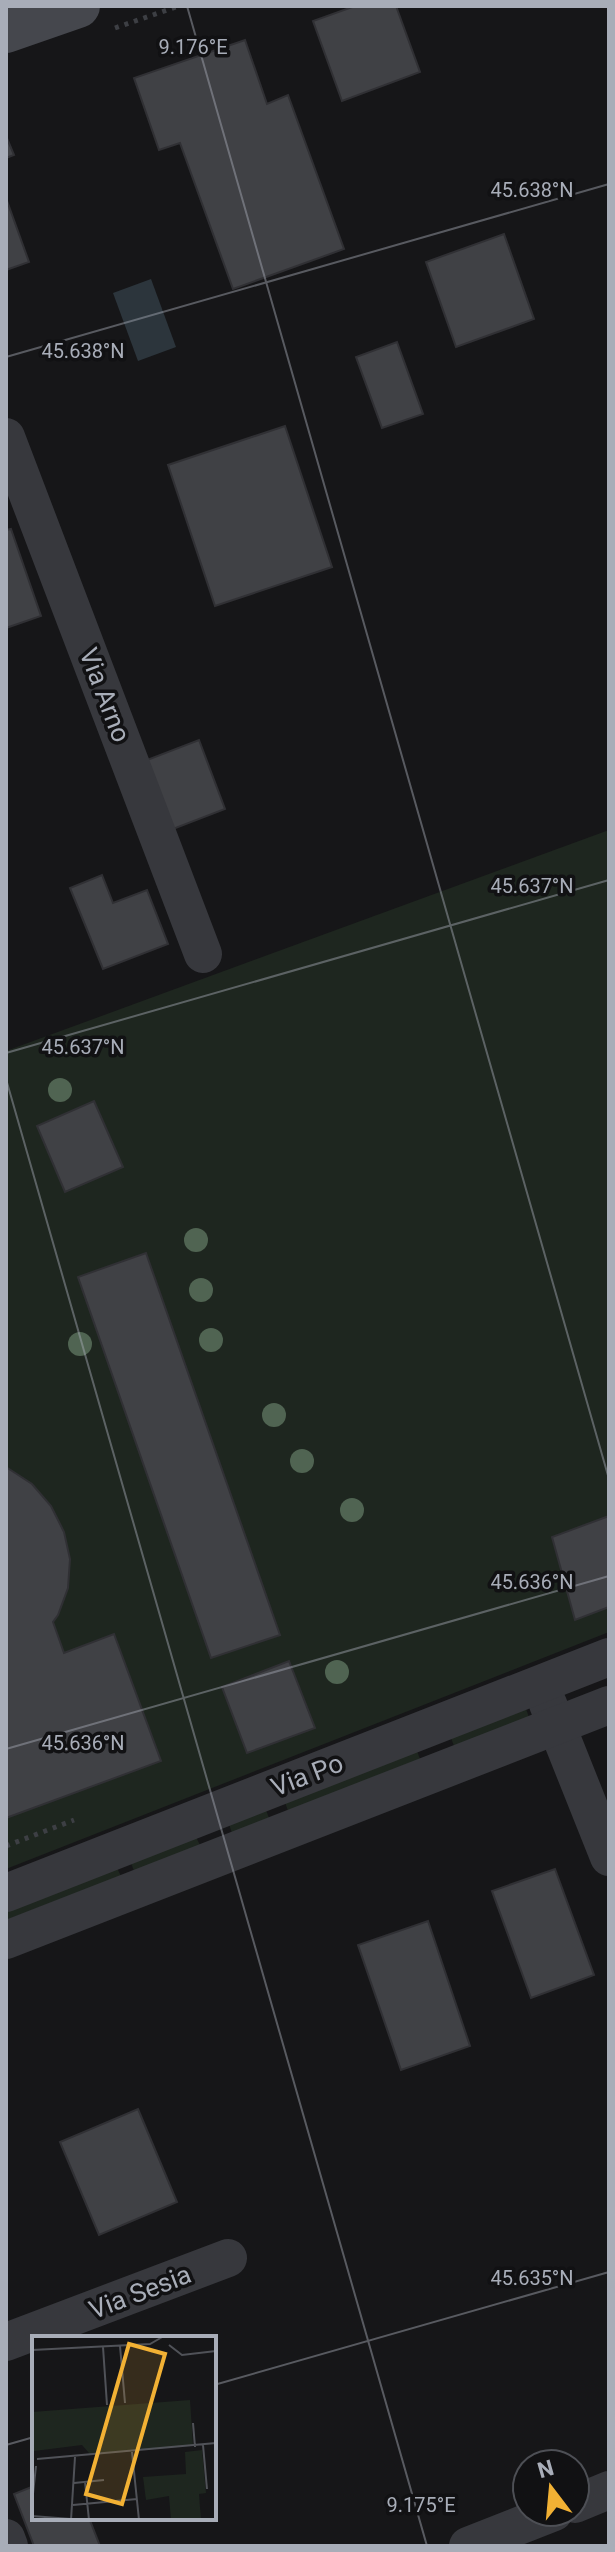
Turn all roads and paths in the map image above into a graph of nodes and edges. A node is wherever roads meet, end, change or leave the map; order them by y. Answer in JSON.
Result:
{"nodes":[{"id":1,"x":78,"y":6,"type":"edge"},
{"id":2,"x":6,"y":31,"type":"edge"},
{"id":3,"x":6,"y":437,"type":"edge"},
{"id":4,"x":203,"y":954,"type":"dead end"},
{"id":5,"x":609,"y":1657,"type":"edge"},
{"id":6,"x":541,"y":1684,"type":"junction"},
{"id":7,"x":609,"y":1705,"type":"edge"},
{"id":8,"x":557,"y":1726,"type":"junction"},
{"id":9,"x":609,"y":1857,"type":"edge"},
{"id":10,"x":6,"y":1893,"type":"edge"},
{"id":11,"x":6,"y":1940,"type":"edge"},
{"id":12,"x":228,"y":2258,"type":"dead end"},
{"id":13,"x":6,"y":2342,"type":"edge"},
{"id":14,"x":514,"y":2528,"type":"edge"},
{"id":15,"x":6,"y":2538,"type":"edge"},
{"id":16,"x":9,"y":2546,"type":"edge"},
{"id":17,"x":468,"y":2546,"type":"edge"}],
"edges":[{"from":1,"to":2,"type":"street"},
{"from":3,"to":4,"type":"street","name":"Via Arno"},
{"from":5,"to":6,"type":"street","name":"Via Po"},
{"from":6,"to":8,"type":"street"},
{"from":6,"to":10,"type":"street","name":"Via Po"},
{"from":7,"to":8,"type":"street","name":"Via Po"},
{"from":8,"to":9,"type":"street"},
{"from":8,"to":11,"type":"street","name":"Via Po"},
{"from":12,"to":13,"type":"street","name":"Via Sesia"},
{"from":14,"to":17,"type":"street"},
{"from":15,"to":16,"type":"street"}]}
